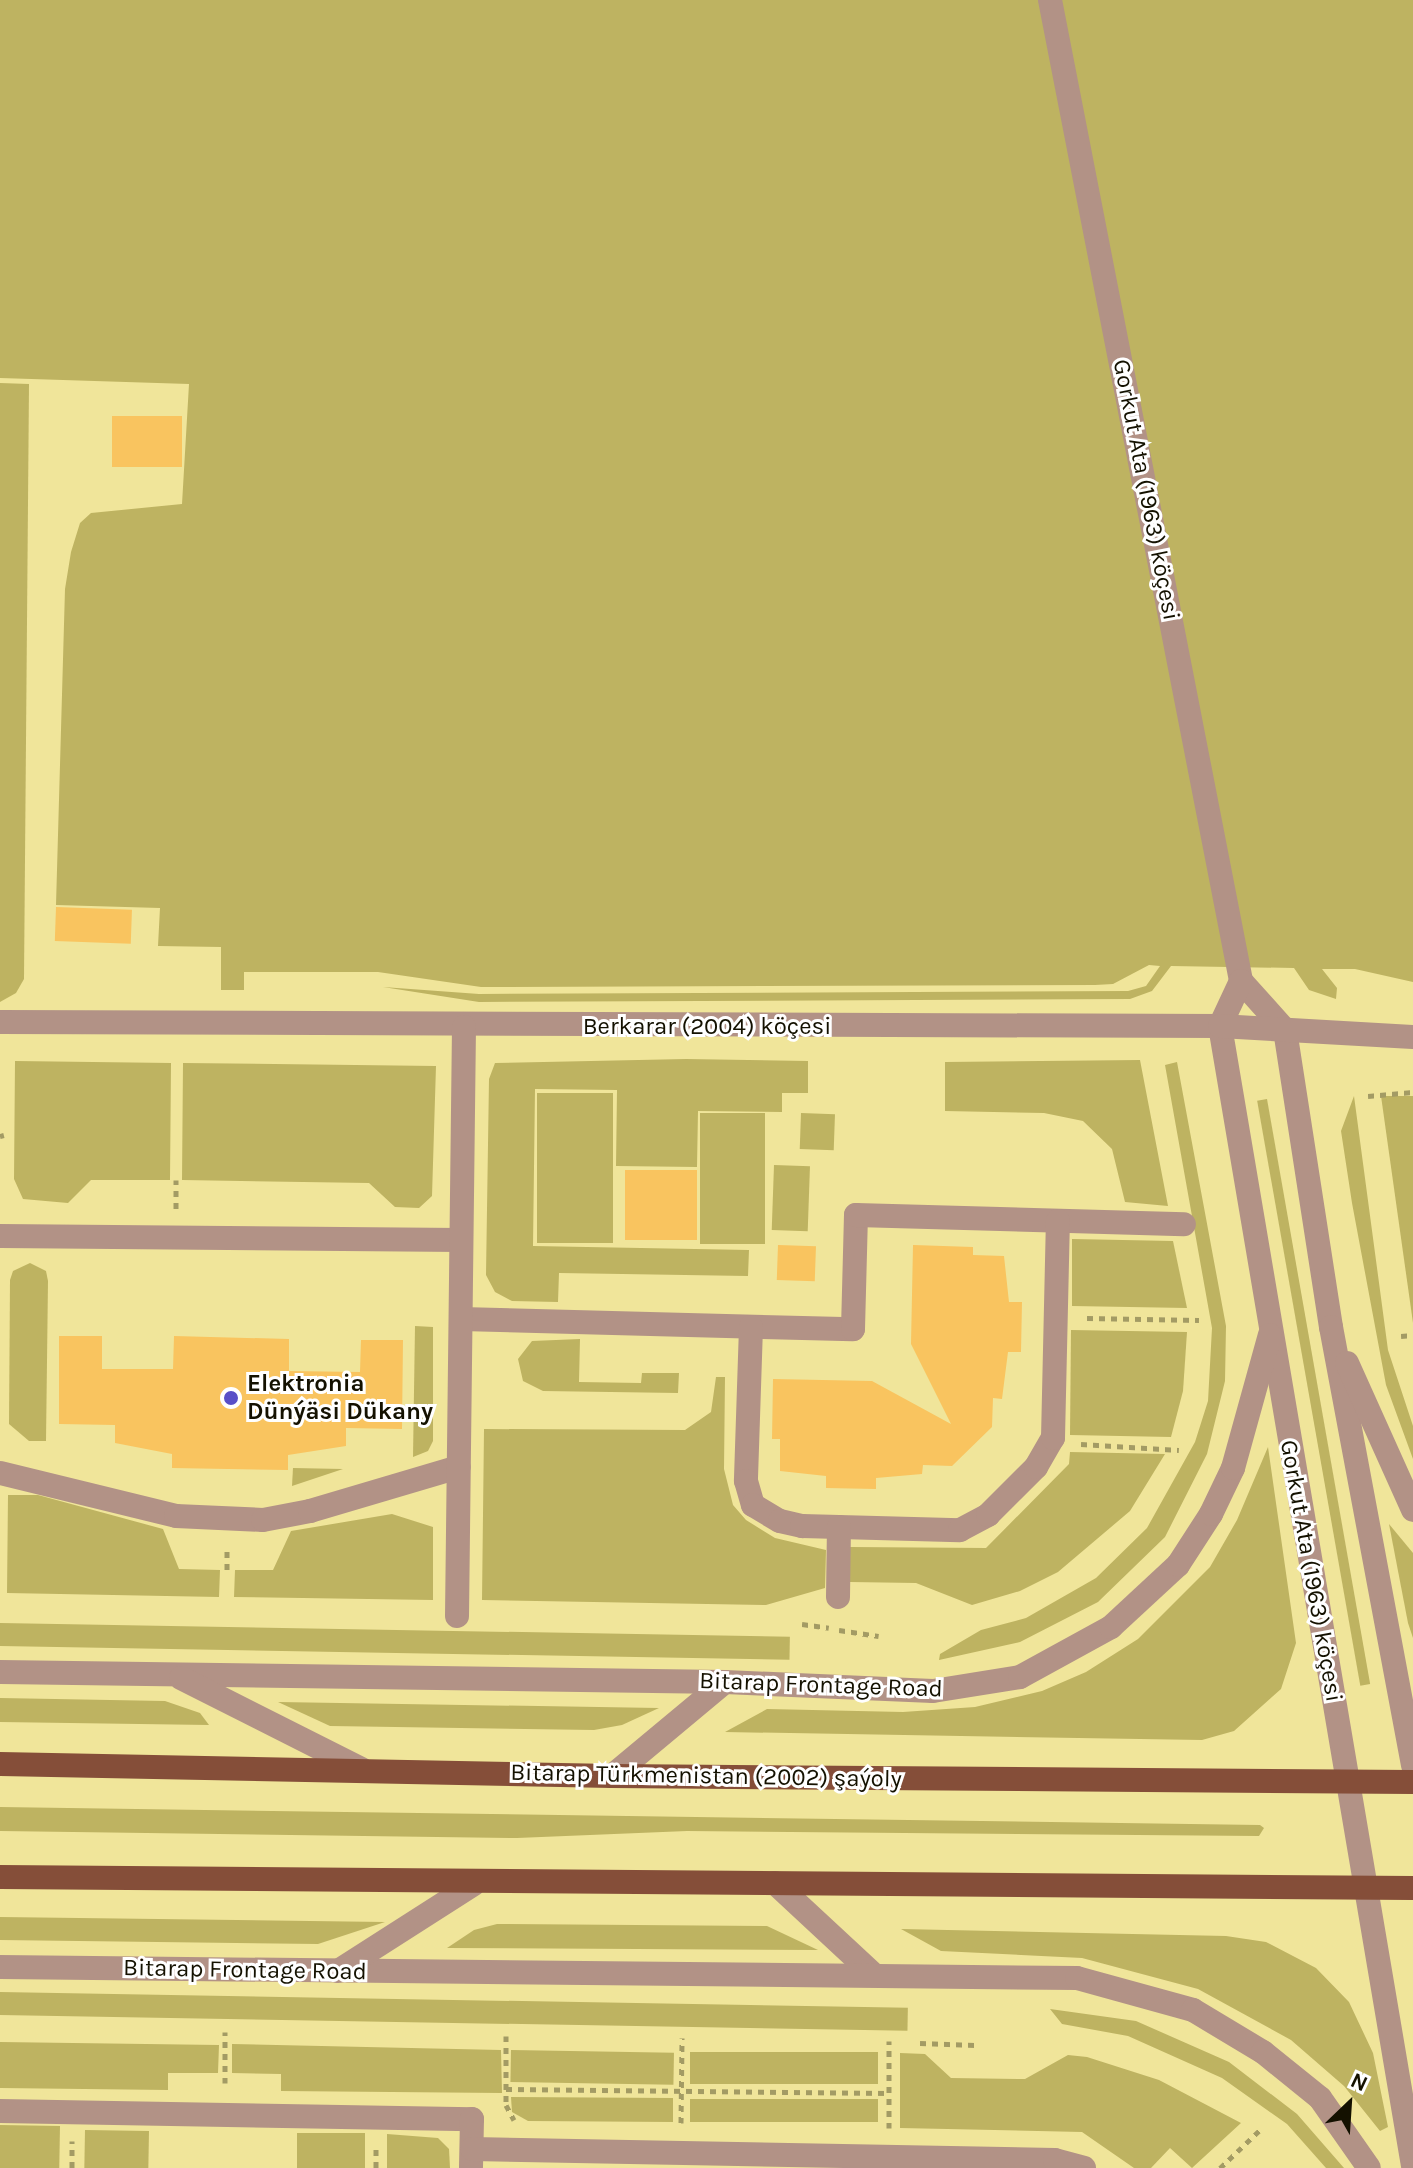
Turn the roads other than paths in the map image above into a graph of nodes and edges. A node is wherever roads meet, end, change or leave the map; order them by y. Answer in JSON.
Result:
{"nodes":[{"id":1,"x":1050,"y":0,"type":"edge"},
{"id":2,"x":1241,"y":981,"type":"junction"},
{"id":3,"x":0,"y":1022,"type":"edge"},
{"id":4,"x":1220,"y":1026,"type":"junction"},
{"id":5,"x":464,"y":1027,"type":"junction"},
{"id":6,"x":1285,"y":1030,"type":"junction"},
{"id":7,"x":1413,"y":1037,"type":"edge"},
{"id":8,"x":1058,"y":1221,"type":"junction"},
{"id":9,"x":1184,"y":1224,"type":"dead end"},
{"id":10,"x":0,"y":1236,"type":"edge"},
{"id":11,"x":461,"y":1240,"type":"junction"},
{"id":12,"x":461,"y":1319,"type":"junction"},
{"id":13,"x":751,"y":1327,"type":"junction"},
{"id":14,"x":1331,"y":1327,"type":"junction"},
{"id":15,"x":1270,"y":1335,"type":"junction"},
{"id":16,"x":459,"y":1467,"type":"junction"},
{"id":17,"x":0,"y":1473,"type":"edge"},
{"id":18,"x":1413,"y":1510,"type":"edge"},
{"id":19,"x":839,"y":1527,"type":"junction"},
{"id":20,"x":838,"y":1597,"type":"dead end"},
{"id":21,"x":457,"y":1616,"type":"dead end"},
{"id":22,"x":0,"y":1672,"type":"edge"},
{"id":23,"x":174,"y":1674,"type":"junction"},
{"id":24,"x":725,"y":1682,"type":"junction"},
{"id":25,"x":0,"y":1764,"type":"edge"},
{"id":26,"x":1413,"y":1765,"type":"edge"},
{"id":27,"x":361,"y":1769,"type":"junction"},
{"id":28,"x":612,"y":1776,"type":"junction"},
{"id":29,"x":1413,"y":1782,"type":"edge"},
{"id":30,"x":1347,"y":1783,"type":"junction"},
{"id":31,"x":0,"y":1877,"type":"edge"},
{"id":32,"x":775,"y":1883,"type":"junction"},
{"id":33,"x":474,"y":1884,"type":"junction"},
{"id":34,"x":1364,"y":1886,"type":"junction"},
{"id":35,"x":1413,"y":1888,"type":"edge"},
{"id":36,"x":0,"y":1967,"type":"edge"},
{"id":37,"x":338,"y":1971,"type":"junction"},
{"id":38,"x":874,"y":1975,"type":"junction"},
{"id":39,"x":0,"y":2111,"type":"edge"},
{"id":40,"x":472,"y":2158,"type":"edge"},
{"id":41,"x":1413,"y":2166,"type":"edge"},
{"id":42,"x":1084,"y":2168,"type":"edge"},
{"id":43,"x":1369,"y":2168,"type":"edge"}],
"edges":[{"from":1,"to":2,"type":"street","name":"Gorkut Ata (1963) köçesi"},
{"from":2,"to":4,"type":"street"},
{"from":2,"to":6,"type":"street"},
{"from":3,"to":5,"type":"street","name":"Berkarar (2004) köçesi"},
{"from":4,"to":5,"type":"street","name":"Berkarar (2004) köçesi"},
{"from":4,"to":6,"type":"street","name":"Berkarar (2004) köçesi"},
{"from":4,"to":15,"type":"street","name":"Gorkut Ata (1963) köçesi"},
{"from":5,"to":11,"type":"street"},
{"from":6,"to":7,"type":"street","name":"Berkarar (2004) köçesi"},
{"from":6,"to":14,"type":"street"},
{"from":8,"to":9,"type":"street"},
{"from":8,"to":13,"type":"street"},
{"from":8,"to":19,"type":"street"},
{"from":10,"to":11,"type":"street"},
{"from":11,"to":12,"type":"street"},
{"from":12,"to":13,"type":"street"},
{"from":12,"to":16,"type":"street"},
{"from":13,"to":19,"type":"street"},
{"from":14,"to":18,"type":"street"},
{"from":14,"to":26,"type":"street"},
{"from":15,"to":24,"type":"street","name":"Bitarap Frontage Road"},
{"from":15,"to":30,"type":"street","name":"Gorkut Ata (1963) köçesi"},
{"from":16,"to":17,"type":"street"},
{"from":16,"to":21,"type":"street"},
{"from":19,"to":20,"type":"street"},
{"from":22,"to":23,"type":"street","name":"Bitarap Frontage Road"},
{"from":23,"to":24,"type":"street","name":"Bitarap Frontage Road"},
{"from":23,"to":27,"type":"street","name":"Bitarap Frontage Road"},
{"from":24,"to":28,"type":"street"},
{"from":25,"to":27,"type":"main road","name":"Bitarap Türkmenistan (2002) şaýoly"},
{"from":27,"to":28,"type":"main road","name":"Bitarap Türkmenistan (2002) şaýoly"},
{"from":28,"to":30,"type":"main road","name":"Bitarap Türkmenistan (2002) şaýoly"},
{"from":29,"to":30,"type":"main road","name":"Bitarap Türkmenistan (2002) şaýoly"},
{"from":30,"to":34,"type":"street","name":"Gorkut Ata (1963) köçesi"},
{"from":31,"to":33,"type":"main road"},
{"from":32,"to":33,"type":"main road"},
{"from":32,"to":34,"type":"main road"},
{"from":32,"to":38,"type":"street"},
{"from":33,"to":37,"type":"street"},
{"from":34,"to":35,"type":"main road"},
{"from":34,"to":41,"type":"street","name":"Gorkut Ata (1963) köçesi"},
{"from":36,"to":37,"type":"street","name":"Bitarap Frontage Road"},
{"from":37,"to":38,"type":"street","name":"Bitarap Frontage Road"},
{"from":38,"to":43,"type":"street","name":"Bitarap Frontage Road"},
{"from":39,"to":40,"type":"street"},
{"from":40,"to":42,"type":"street"}]}
